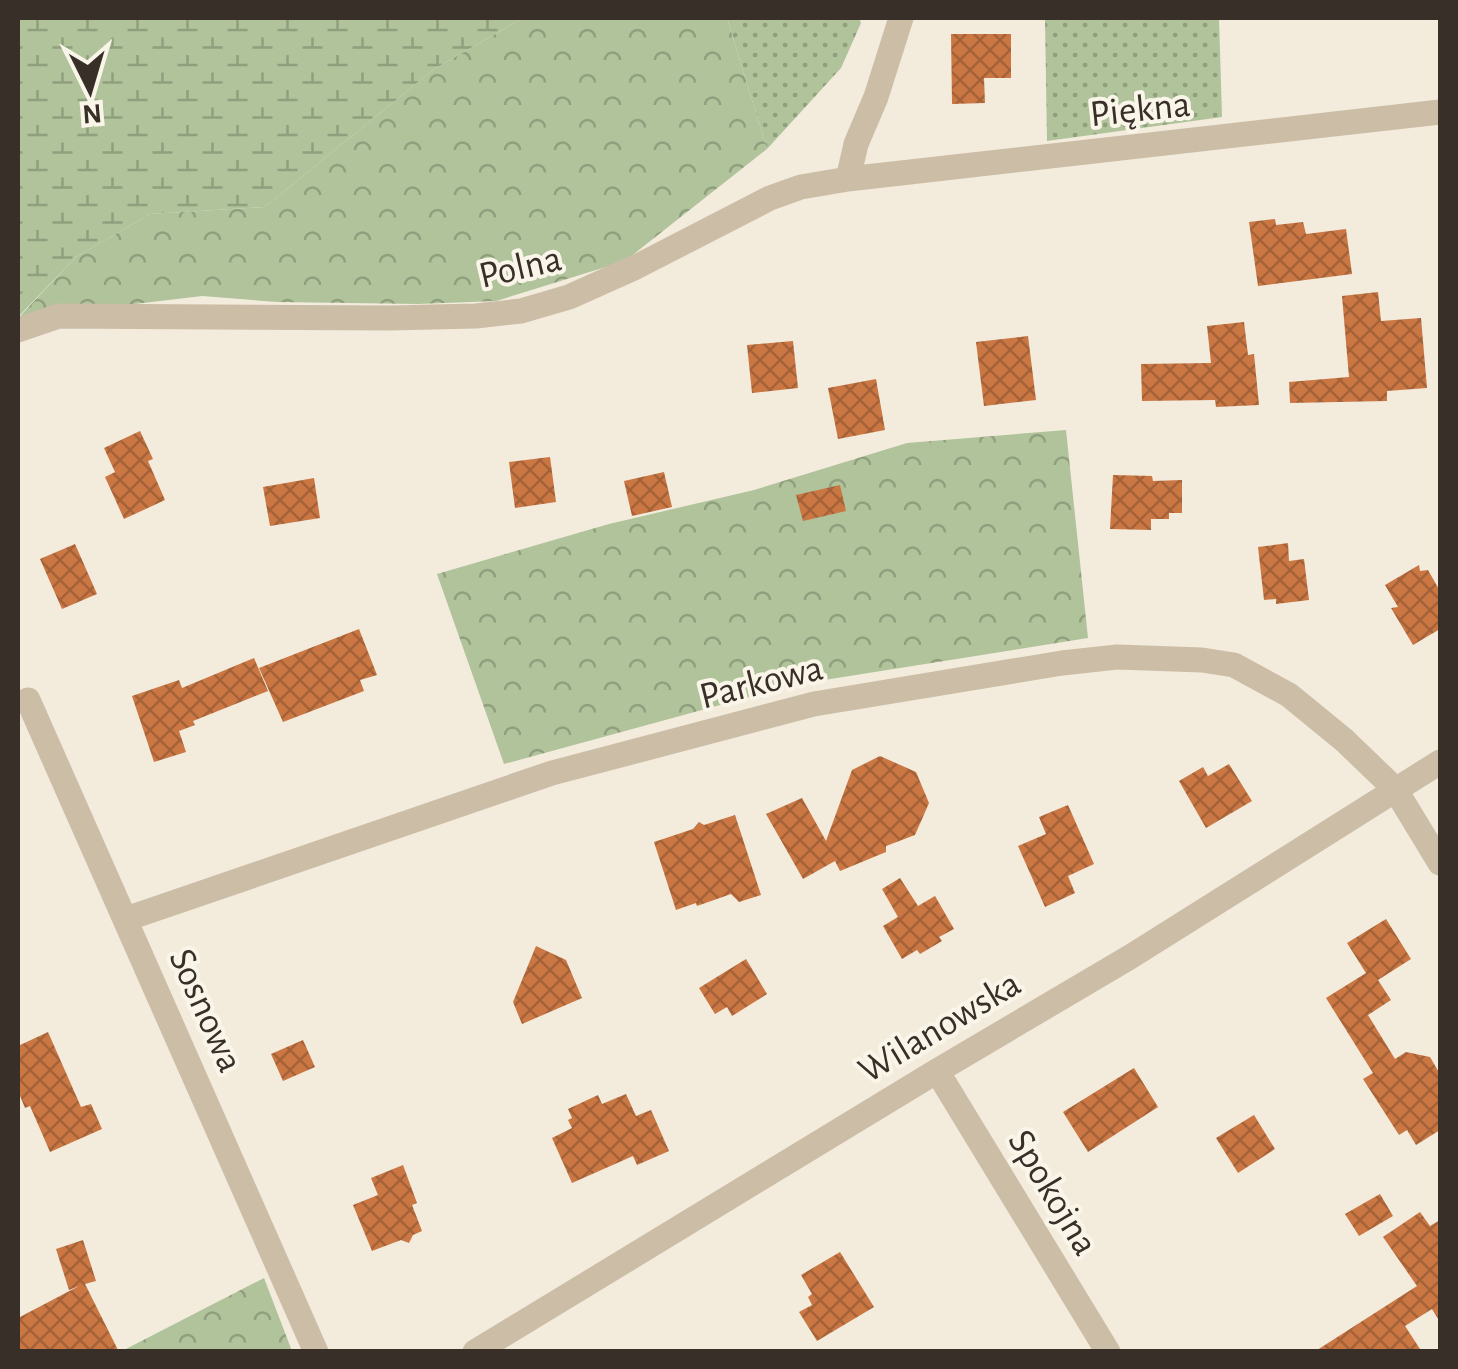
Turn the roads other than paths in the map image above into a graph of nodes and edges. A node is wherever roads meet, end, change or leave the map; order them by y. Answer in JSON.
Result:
{"nodes":[{"id":1,"x":901,"y":18,"type":"edge"},
{"id":2,"x":1440,"y":112,"type":"edge"},
{"id":3,"x":848,"y":179,"type":"junction"},
{"id":4,"x":18,"y":330,"type":"edge"},
{"id":5,"x":28,"y":700,"type":"dead end"},
{"id":6,"x":1440,"y":762,"type":"edge"},
{"id":7,"x":1395,"y":790,"type":"junction"},
{"id":8,"x":1440,"y":863,"type":"edge"},
{"id":9,"x":126,"y":919,"type":"junction"},
{"id":10,"x":937,"y":1071,"type":"junction"},
{"id":11,"x":316,"y":1352,"type":"edge"},
{"id":12,"x":475,"y":1352,"type":"edge"},
{"id":13,"x":1108,"y":1352,"type":"edge"}],
"edges":[{"from":1,"to":3,"type":"street"},
{"from":2,"to":3,"type":"street","name":"Piękna"},
{"from":3,"to":4,"type":"street","name":"Polna"},
{"from":5,"to":9,"type":"street","name":"Sosnowa"},
{"from":6,"to":7,"type":"street","name":"Wilanowska"},
{"from":7,"to":8,"type":"street","name":"Parkowa"},
{"from":7,"to":9,"type":"street","name":"Parkowa"},
{"from":7,"to":10,"type":"street","name":"Wilanowska"},
{"from":9,"to":11,"type":"street","name":"Sosnowa"},
{"from":10,"to":12,"type":"street","name":"Wilanowska"},
{"from":10,"to":13,"type":"street","name":"Spokojna"}]}
